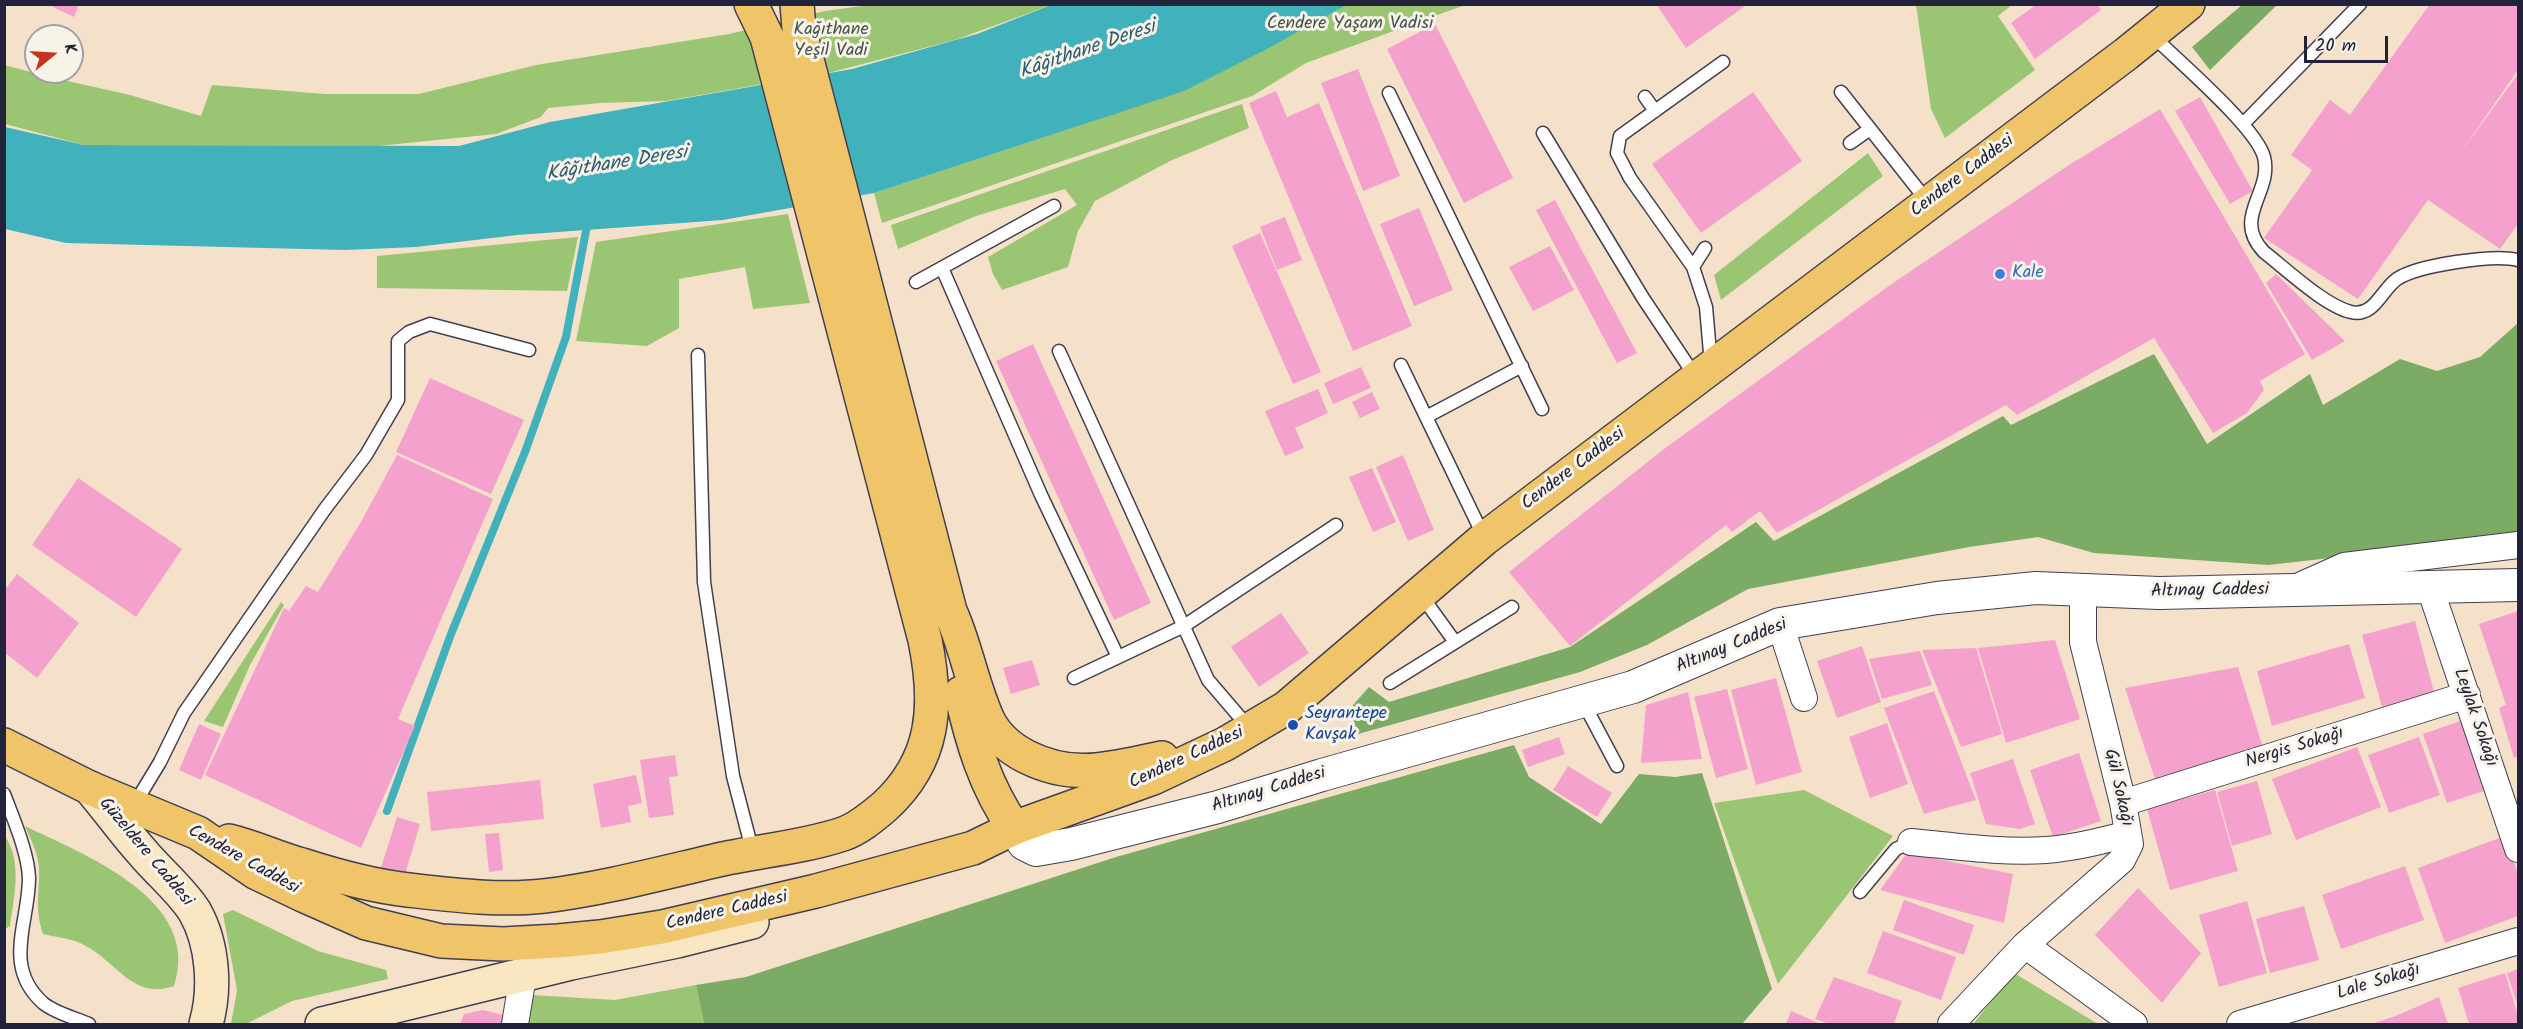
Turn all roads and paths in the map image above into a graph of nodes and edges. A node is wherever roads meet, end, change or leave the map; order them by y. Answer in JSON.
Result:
{"nodes":[{"id":1,"x":751,"y":4,"type":"edge"},
{"id":2,"x":2188,"y":4,"type":"edge"},
{"id":3,"x":2360,"y":4,"type":"edge"},
{"id":4,"x":798,"y":17,"type":"edge"},
{"id":5,"x":2152,"y":34,"type":"junction"},
{"id":6,"x":1723,"y":62,"type":"dead end"},
{"id":7,"x":1841,"y":92,"type":"dead end"},
{"id":8,"x":1389,"y":93,"type":"dead end"},
{"id":9,"x":1645,"y":96,"type":"dead end"},
{"id":10,"x":1655,"y":111,"type":"junction"},
{"id":11,"x":2243,"y":124,"type":"junction"},
{"id":12,"x":1870,"y":129,"type":"junction"},
{"id":13,"x":1544,"y":133,"type":"dead end"},
{"id":14,"x":1850,"y":143,"type":"dead end"},
{"id":15,"x":1929,"y":203,"type":"junction"},
{"id":16,"x":1054,"y":206,"type":"dead end"},
{"id":17,"x":1705,"y":248,"type":"dead end"},
{"id":18,"x":2518,"y":260,"type":"edge"},
{"id":19,"x":1693,"y":267,"type":"junction"},
{"id":20,"x":942,"y":268,"type":"junction"},
{"id":21,"x":916,"y":282,"type":"dead end"},
{"id":22,"x":529,"y":350,"type":"dead end"},
{"id":23,"x":1059,"y":351,"type":"dead end"},
{"id":24,"x":698,"y":355,"type":"dead end"},
{"id":25,"x":1401,"y":365,"type":"dead end"},
{"id":26,"x":1522,"y":366,"type":"junction"},
{"id":27,"x":1704,"y":372,"type":"junction"},
{"id":28,"x":1542,"y":409,"type":"dead end"},
{"id":29,"x":1426,"y":417,"type":"junction"},
{"id":30,"x":1336,"y":525,"type":"dead end"},
{"id":31,"x":1484,"y":539,"type":"junction"},
{"id":32,"x":2518,"y":545,"type":"edge"},
{"id":33,"x":2518,"y":585,"type":"edge"},
{"id":34,"x":2083,"y":588,"type":"junction"},
{"id":35,"x":2430,"y":588,"type":"junction"},
{"id":36,"x":2288,"y":591,"type":"junction"},
{"id":37,"x":1420,"y":594,"type":"junction"},
{"id":38,"x":1512,"y":607,"type":"dead end"},
{"id":39,"x":950,"y":611,"type":"junction"},
{"id":40,"x":1780,"y":624,"type":"junction"},
{"id":41,"x":1184,"y":626,"type":"junction"},
{"id":42,"x":1455,"y":642,"type":"junction"},
{"id":43,"x":1118,"y":657,"type":"junction"},
{"id":44,"x":1074,"y":678,"type":"dead end"},
{"id":45,"x":1390,"y":683,"type":"dead end"},
{"id":46,"x":2467,"y":695,"type":"junction"},
{"id":47,"x":1804,"y":698,"type":"dead end"},
{"id":48,"x":1583,"y":701,"type":"junction"},
{"id":49,"x":1238,"y":737,"type":"junction"},
{"id":50,"x":4,"y":745,"type":"edge"},
{"id":51,"x":1617,"y":766,"type":"dead end"},
{"id":52,"x":90,"y":788,"type":"junction"},
{"id":53,"x":4,"y":794,"type":"edge"},
{"id":54,"x":2123,"y":803,"type":"junction"},
{"id":55,"x":133,"y":806,"type":"junction"},
{"id":56,"x":1014,"y":828,"type":"junction"},
{"id":57,"x":198,"y":833,"type":"junction"},
{"id":58,"x":2128,"y":834,"type":"junction"},
{"id":59,"x":1911,"y":842,"type":"joint"},
{"id":60,"x":2518,"y":849,"type":"edge"},
{"id":61,"x":753,"y":853,"type":"junction"},
{"id":62,"x":816,"y":891,"type":"junction"},
{"id":63,"x":1860,"y":892,"type":"dead end"},
{"id":64,"x":2518,"y":941,"type":"edge"},
{"id":65,"x":2025,"y":945,"type":"junction"},
{"id":66,"x":523,"y":976,"type":"junction"},
{"id":67,"x":89,"y":1024,"type":"edge"},
{"id":68,"x":206,"y":1024,"type":"edge"},
{"id":69,"x":322,"y":1024,"type":"edge"},
{"id":70,"x":515,"y":1024,"type":"edge"},
{"id":71,"x":1951,"y":1024,"type":"edge"},
{"id":72,"x":2134,"y":1024,"type":"edge"},
{"id":73,"x":2240,"y":1024,"type":"edge"}],
"edges":[{"from":1,"to":61,"type":"main road"},
{"from":2,"to":5,"type":"main road","name":"Cendere Caddesi"},
{"from":3,"to":11,"type":"lane"},
{"from":4,"to":39,"type":"main road"},
{"from":5,"to":11,"type":"lane"},
{"from":5,"to":15,"type":"main road","name":"Cendere Caddesi"},
{"from":6,"to":10,"type":"lane"},
{"from":7,"to":12,"type":"lane"},
{"from":8,"to":26,"type":"lane"},
{"from":9,"to":10,"type":"lane"},
{"from":10,"to":19,"type":"lane"},
{"from":11,"to":18,"type":"lane"},
{"from":12,"to":14,"type":"lane"},
{"from":12,"to":15,"type":"lane"},
{"from":13,"to":27,"type":"lane"},
{"from":15,"to":27,"type":"main road","name":"Cendere Caddesi"},
{"from":16,"to":20,"type":"lane"},
{"from":17,"to":19,"type":"lane"},
{"from":19,"to":27,"type":"lane"},
{"from":20,"to":21,"type":"lane"},
{"from":20,"to":43,"type":"lane"},
{"from":22,"to":55,"type":"lane"},
{"from":23,"to":41,"type":"lane"},
{"from":24,"to":61,"type":"lane"},
{"from":25,"to":29,"type":"lane"},
{"from":26,"to":28,"type":"lane"},
{"from":26,"to":29,"type":"lane"},
{"from":27,"to":31,"type":"main road","name":"Cendere Caddesi"},
{"from":29,"to":31,"type":"lane"},
{"from":30,"to":41,"type":"lane"},
{"from":31,"to":37,"type":"main road","name":"Cendere Caddesi"},
{"from":32,"to":36,"type":"street"},
{"from":33,"to":35,"type":"street","name":"Altınay Caddesi"},
{"from":34,"to":36,"type":"street","name":"Altınay Caddesi"},
{"from":34,"to":40,"type":"street","name":"Altınay Caddesi"},
{"from":34,"to":54,"type":"street","name":"Gül Sokağı"},
{"from":35,"to":36,"type":"street","name":"Altınay Caddesi"},
{"from":35,"to":46,"type":"street","name":"Leylak Sokağı"},
{"from":37,"to":42,"type":"lane"},
{"from":37,"to":49,"type":"main road","name":"Cendere Caddesi"},
{"from":38,"to":42,"type":"lane"},
{"from":39,"to":49,"type":"main road"},
{"from":39,"to":56,"type":"main road"},
{"from":40,"to":47,"type":"street"},
{"from":40,"to":48,"type":"street","name":"Altınay Caddesi"},
{"from":41,"to":43,"type":"lane"},
{"from":41,"to":49,"type":"lane"},
{"from":42,"to":45,"type":"lane"},
{"from":43,"to":44,"type":"lane"},
{"from":46,"to":54,"type":"street","name":"Nergis Sokağı"},
{"from":46,"to":60,"type":"street","name":"Leylak Sokağı"},
{"from":48,"to":51,"type":"lane"},
{"from":48,"to":56,"type":"street","name":"Altınay Caddesi"},
{"from":49,"to":56,"type":"main road","name":"Cendere Caddesi"},
{"from":50,"to":52,"type":"main road","name":"Cendere Caddesi"},
{"from":52,"to":55,"type":"main road","name":"Cendere Caddesi"},
{"from":52,"to":68,"type":"main road","name":"Güzeldere Caddesi"},
{"from":53,"to":67,"type":"lane"},
{"from":54,"to":58,"type":"street","name":"Gül Sokağı"},
{"from":55,"to":57,"type":"main road","name":"Cendere Caddesi"},
{"from":56,"to":62,"type":"main road","name":"Cendere Caddesi"},
{"from":57,"to":61,"type":"main road"},
{"from":57,"to":62,"type":"main road","name":"Cendere Caddesi"},
{"from":58,"to":59,"type":"street"},
{"from":58,"to":65,"type":"street","name":"Gül Sokağı"},
{"from":59,"to":63,"type":"lane"},
{"from":62,"to":66,"type":"main road"},
{"from":64,"to":73,"type":"street","name":"Lale Sokağı"},
{"from":65,"to":71,"type":"street","name":"Gül Sokağı"},
{"from":65,"to":72,"type":"street"},
{"from":66,"to":69,"type":"main road"},
{"from":66,"to":70,"type":"street"}]}
